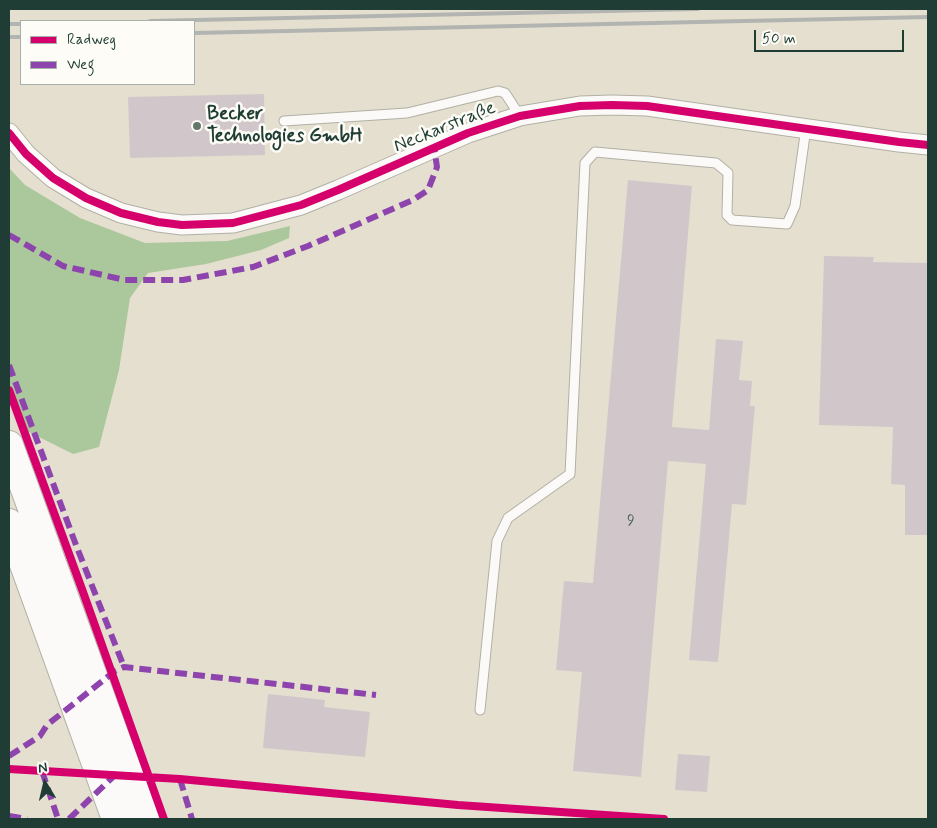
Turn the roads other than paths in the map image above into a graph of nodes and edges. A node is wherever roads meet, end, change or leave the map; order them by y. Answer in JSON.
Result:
{"nodes":[{"id":1,"x":520,"y":116,"type":"junction"},
{"id":2,"x":284,"y":121,"type":"dead end"},
{"id":3,"x":806,"y":128,"type":"junction"},
{"id":4,"x":9,"y":133,"type":"edge"},
{"id":5,"x":928,"y":145,"type":"edge"},
{"id":6,"x":9,"y":444,"type":"edge"},
{"id":7,"x":9,"y":524,"type":"edge"},
{"id":8,"x":480,"y":710,"type":"dead end"},
{"id":9,"x":116,"y":819,"type":"edge"},
{"id":10,"x":145,"y":819,"type":"edge"}],
"edges":[{"from":1,"to":2,"type":"lane"},
{"from":1,"to":3,"type":"street","name":"Neckarstraße"},
{"from":1,"to":4,"type":"street","name":"Neckarstraße"},
{"from":3,"to":5,"type":"street","name":"Neckarstraße"},
{"from":3,"to":8,"type":"lane"},
{"from":6,"to":10,"type":"highway"},
{"from":7,"to":9,"type":"highway"}]}
